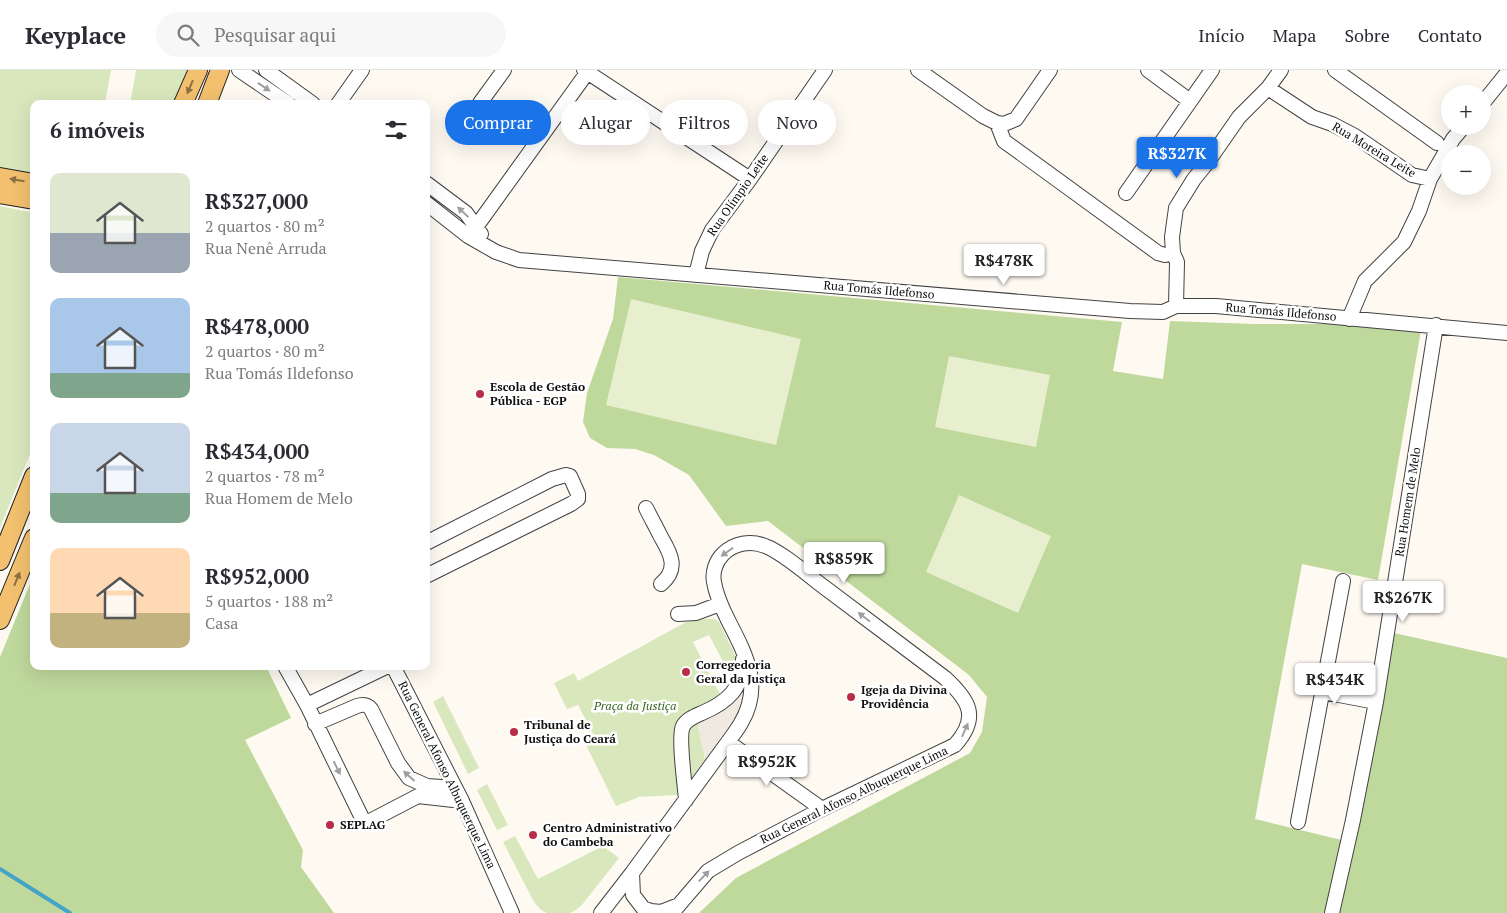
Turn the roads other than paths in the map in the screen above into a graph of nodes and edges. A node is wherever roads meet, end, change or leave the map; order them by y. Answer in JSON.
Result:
{"nodes":[{"id":1,"x":198,"y":70,"type":"edge"},
{"id":2,"x":220,"y":70,"type":"edge"},
{"id":3,"x":238,"y":70,"type":"edge"},
{"id":4,"x":266,"y":70,"type":"edge"},
{"id":5,"x":362,"y":70,"type":"edge"},
{"id":6,"x":504,"y":70,"type":"edge"},
{"id":7,"x":825,"y":70,"type":"edge"},
{"id":8,"x":918,"y":70,"type":"edge"},
{"id":9,"x":1050,"y":70,"type":"edge"},
{"id":10,"x":1148,"y":70,"type":"edge"},
{"id":11,"x":1212,"y":70,"type":"edge"},
{"id":12,"x":1335,"y":70,"type":"edge"},
{"id":13,"x":587,"y":71,"type":"edge"},
{"id":14,"x":1276,"y":72,"type":"edge"},
{"id":15,"x":1507,"y":73,"type":"edge"},
{"id":16,"x":1268,"y":88,"type":"junction"},
{"id":17,"x":1491,"y":93,"type":"edge"},
{"id":18,"x":185,"y":100,"type":"edge"},
{"id":19,"x":209,"y":100,"type":"edge"},
{"id":20,"x":283,"y":100,"type":"edge"},
{"id":21,"x":307,"y":100,"type":"edge"},
{"id":22,"x":341,"y":100,"type":"edge"},
{"id":23,"x":482,"y":100,"type":"edge"},
{"id":24,"x":1190,"y":101,"type":"junction"},
{"id":25,"x":997,"y":123,"type":"junction"},
{"id":26,"x":1456,"y":135,"type":"edge"},
{"id":27,"x":1437,"y":143,"type":"dead end"},
{"id":28,"x":0,"y":177,"type":"edge"},
{"id":29,"x":750,"y":179,"type":"junction"},
{"id":30,"x":1430,"y":179,"type":"junction"},
{"id":31,"x":30,"y":182,"type":"edge"},
{"id":32,"x":430,"y":191,"type":"edge"},
{"id":33,"x":1126,"y":193,"type":"dead end"},
{"id":34,"x":0,"y":194,"type":"edge"},
{"id":35,"x":30,"y":199,"type":"edge"},
{"id":36,"x":430,"y":205,"type":"edge"},
{"id":37,"x":472,"y":231,"type":"junction"},
{"id":38,"x":1173,"y":253,"type":"junction"},
{"id":39,"x":696,"y":275,"type":"junction"},
{"id":40,"x":1176,"y":306,"type":"junction"},
{"id":41,"x":1349,"y":319,"type":"junction"},
{"id":42,"x":1436,"y":325,"type":"junction"},
{"id":43,"x":1507,"y":333,"type":"edge"},
{"id":44,"x":28,"y":506,"type":"edge"},
{"id":45,"x":646,"y":508,"type":"dead end"},
{"id":46,"x":430,"y":541,"type":"edge"},
{"id":47,"x":30,"y":548,"type":"edge"},
{"id":48,"x":0,"y":561,"type":"edge"},
{"id":49,"x":430,"y":574,"type":"edge"},
{"id":50,"x":1343,"y":581,"type":"dead end"},
{"id":51,"x":661,"y":584,"type":"dead end"},
{"id":52,"x":720,"y":604,"type":"junction"},
{"id":53,"x":678,"y":614,"type":"dead end"},
{"id":54,"x":0,"y":620,"type":"edge"},
{"id":55,"x":744,"y":653,"type":"junction"},
{"id":56,"x":288,"y":670,"type":"edge"},
{"id":57,"x":395,"y":670,"type":"edge"},
{"id":58,"x":366,"y":671,"type":"edge"},
{"id":59,"x":1323,"y":692,"type":"junction"},
{"id":60,"x":1376,"y":702,"type":"junction"},
{"id":61,"x":307,"y":705,"type":"junction"},
{"id":62,"x":315,"y":724,"type":"junction"},
{"id":63,"x":728,"y":742,"type":"junction"},
{"id":64,"x":455,"y":788,"type":"junction"},
{"id":65,"x":686,"y":800,"type":"junction"},
{"id":66,"x":462,"y":801,"type":"junction"},
{"id":67,"x":822,"y":809,"type":"junction"},
{"id":68,"x":1298,"y":822,"type":"dead end"},
{"id":69,"x":632,"y":873,"type":"junction"},
{"id":70,"x":499,"y":884,"type":"junction"},
{"id":71,"x":676,"y":909,"type":"edge"},
{"id":72,"x":512,"y":913,"type":"edge"},
{"id":73,"x":520,"y":913,"type":"edge"},
{"id":74,"x":601,"y":913,"type":"edge"},
{"id":75,"x":1332,"y":913,"type":"edge"}],
"edges":[{"from":1,"to":18,"type":"main road","one_way":true},
{"from":2,"to":19,"type":"main road"},
{"from":3,"to":20,"type":"street","one_way":true},
{"from":4,"to":21,"type":"street"},
{"from":5,"to":22,"type":"street"},
{"from":6,"to":23,"type":"street"},
{"from":7,"to":29,"type":"street","name":"Rua Olímpio Leite"},
{"from":8,"to":25,"type":"street"},
{"from":9,"to":25,"type":"street"},
{"from":10,"to":24,"type":"street"},
{"from":11,"to":24,"type":"street"},
{"from":12,"to":27,"type":"street"},
{"from":13,"to":29,"type":"street"},
{"from":13,"to":37,"type":"street"},
{"from":14,"to":16,"type":"street"},
{"from":15,"to":17,"type":"street"},
{"from":16,"to":30,"type":"street","name":"Rua Moreira Leite"},
{"from":16,"to":38,"type":"street"},
{"from":24,"to":33,"type":"street"},
{"from":25,"to":38,"type":"street"},
{"from":26,"to":30,"type":"street"},
{"from":31,"to":28,"type":"main road","one_way":true},
{"from":29,"to":39,"type":"street","name":"Rua Olímpio Leite"},
{"from":30,"to":41,"type":"street"},
{"from":37,"to":32,"type":"street","name":"Rua Tomás Ildefonso","one_way":true},
{"from":34,"to":35,"type":"main road"},
{"from":36,"to":37,"type":"street","name":"Rua Tomás Ildefonso"},
{"from":37,"to":39,"type":"street","name":"Rua Tomás Ildefonso"},
{"from":38,"to":40,"type":"street"},
{"from":39,"to":40,"type":"street","name":"Rua Tomás Ildefonso"},
{"from":40,"to":41,"type":"street","name":"Rua Tomás Ildefonso"},
{"from":41,"to":42,"type":"street","name":"Rua Tomás Ildefonso"},
{"from":42,"to":43,"type":"street","name":"Rua Tomás Ildefonso"},
{"from":42,"to":60,"type":"street","name":"Rua Homem de Melo"},
{"from":44,"to":48,"type":"main road"},
{"from":45,"to":51,"type":"street"},
{"from":46,"to":49,"type":"street"},
{"from":54,"to":47,"type":"main road","one_way":true},
{"from":50,"to":59,"type":"street"},
{"from":52,"to":53,"type":"street"},
{"from":52,"to":55,"type":"street","name":"Rua General Afonso Albuquerque Lima"},
{"from":67,"to":52,"type":"street","name":"Rua General Afonso Albuquerque Lima","one_way":true},
{"from":55,"to":63,"type":"street","name":"Rua General Afonso Albuquerque Lima"},
{"from":55,"to":65,"type":"street"},
{"from":56,"to":61,"type":"street"},
{"from":57,"to":64,"type":"street","name":"Rua General Afonso Albuquerque Lima"},
{"from":58,"to":61,"type":"street"},
{"from":59,"to":60,"type":"street"},
{"from":59,"to":68,"type":"street"},
{"from":60,"to":75,"type":"street","name":"Rua Homem de Melo"},
{"from":61,"to":62,"type":"street"},
{"from":64,"to":62,"type":"street","one_way":true},
{"from":62,"to":66,"type":"street","one_way":true},
{"from":63,"to":65,"type":"street","name":"Rua General Afonso Albuquerque Lima"},
{"from":63,"to":67,"type":"street"},
{"from":64,"to":66,"type":"street","name":"Rua General Afonso Albuquerque Lima"},
{"from":65,"to":69,"type":"street","name":"Rua General Afonso Albuquerque Lima"},
{"from":66,"to":70,"type":"street","name":"Rua General Afonso Albuquerque Lima"},
{"from":71,"to":67,"type":"street","name":"Rua General Afonso Albuquerque Lima","one_way":true},
{"from":69,"to":71,"type":"street"},
{"from":69,"to":74,"type":"street","name":"Rua General Afonso Albuquerque Lima"},
{"from":70,"to":72,"type":"street","name":"Rua General Afonso Albuquerque Lima"},
{"from":70,"to":73,"type":"street","name":"Rua General Afonso Albuquerque Lima"}]}
